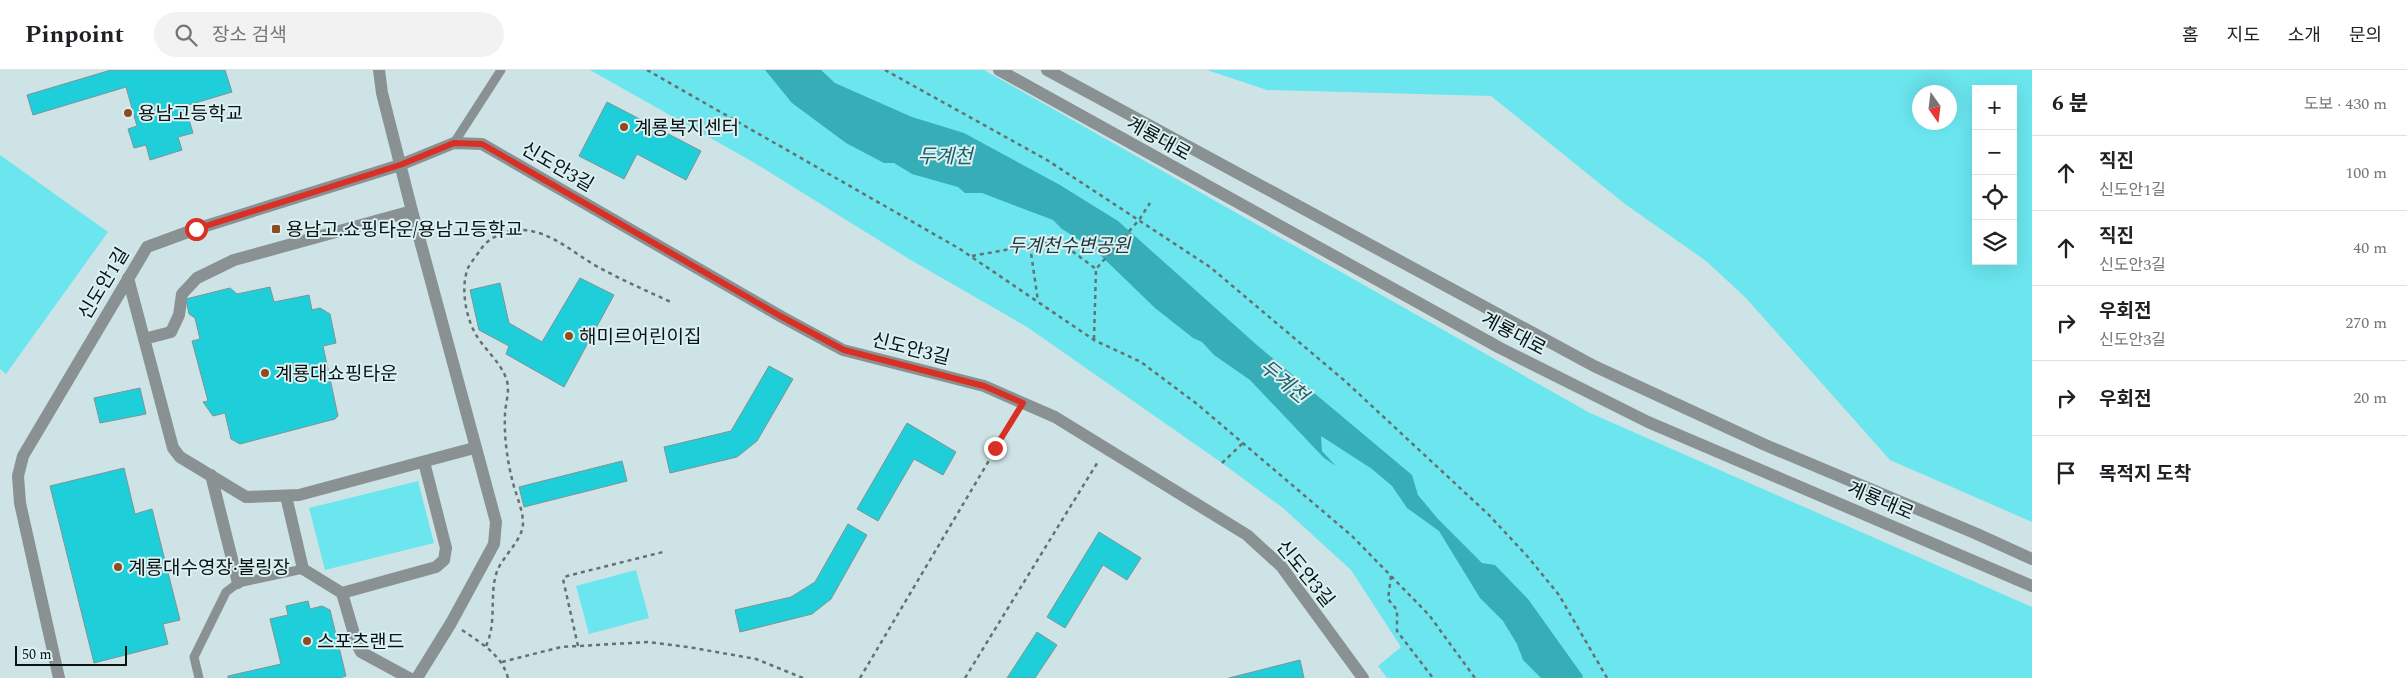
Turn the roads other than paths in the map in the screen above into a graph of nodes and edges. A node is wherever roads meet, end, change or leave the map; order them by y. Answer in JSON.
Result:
{"nodes":[{"id":1,"x":379,"y":70,"type":"edge"},
{"id":2,"x":501,"y":70,"type":"edge"},
{"id":3,"x":999,"y":70,"type":"edge"},
{"id":4,"x":1047,"y":70,"type":"edge"},
{"id":5,"x":454,"y":143,"type":"junction"},
{"id":6,"x":400,"y":165,"type":"junction"},
{"id":7,"x":412,"y":211,"type":"junction"},
{"id":8,"x":128,"y":278,"type":"junction"},
{"id":9,"x":144,"y":339,"type":"junction"},
{"id":10,"x":474,"y":448,"type":"junction"},
{"id":11,"x":424,"y":462,"type":"junction"},
{"id":12,"x":211,"y":476,"type":"junction"},
{"id":13,"x":286,"y":496,"type":"junction"},
{"id":14,"x":2032,"y":560,"type":"edge"},
{"id":15,"x":303,"y":568,"type":"junction"},
{"id":16,"x":238,"y":583,"type":"junction"},
{"id":17,"x":2032,"y":586,"type":"edge"},
{"id":18,"x":342,"y":594,"type":"junction"},
{"id":19,"x":59,"y":678,"type":"edge"},
{"id":20,"x":199,"y":678,"type":"edge"},
{"id":21,"x":409,"y":678,"type":"edge"},
{"id":22,"x":417,"y":678,"type":"edge"},
{"id":23,"x":1363,"y":678,"type":"edge"}],
"edges":[{"from":1,"to":6,"type":"street"},
{"from":2,"to":5,"type":"lane"},
{"from":3,"to":17,"type":"street","name":"계룡대로"},
{"from":4,"to":14,"type":"street","name":"계룡대로"},
{"from":5,"to":6,"type":"street","name":"신도안3길"},
{"from":5,"to":23,"type":"street","name":"신도안3길"},
{"from":6,"to":7,"type":"street"},
{"from":6,"to":8,"type":"street","name":"신도안1길"},
{"from":7,"to":9,"type":"street"},
{"from":7,"to":10,"type":"street"},
{"from":8,"to":9,"type":"street"},
{"from":8,"to":19,"type":"street","name":"신도안1길"},
{"from":9,"to":12,"type":"street"},
{"from":10,"to":11,"type":"street"},
{"from":10,"to":22,"type":"street"},
{"from":11,"to":13,"type":"street"},
{"from":11,"to":18,"type":"street"},
{"from":12,"to":13,"type":"street"},
{"from":12,"to":16,"type":"street"},
{"from":13,"to":15,"type":"street"},
{"from":15,"to":16,"type":"lane"},
{"from":15,"to":18,"type":"street"},
{"from":16,"to":20,"type":"lane"},
{"from":18,"to":21,"type":"street"}]}
